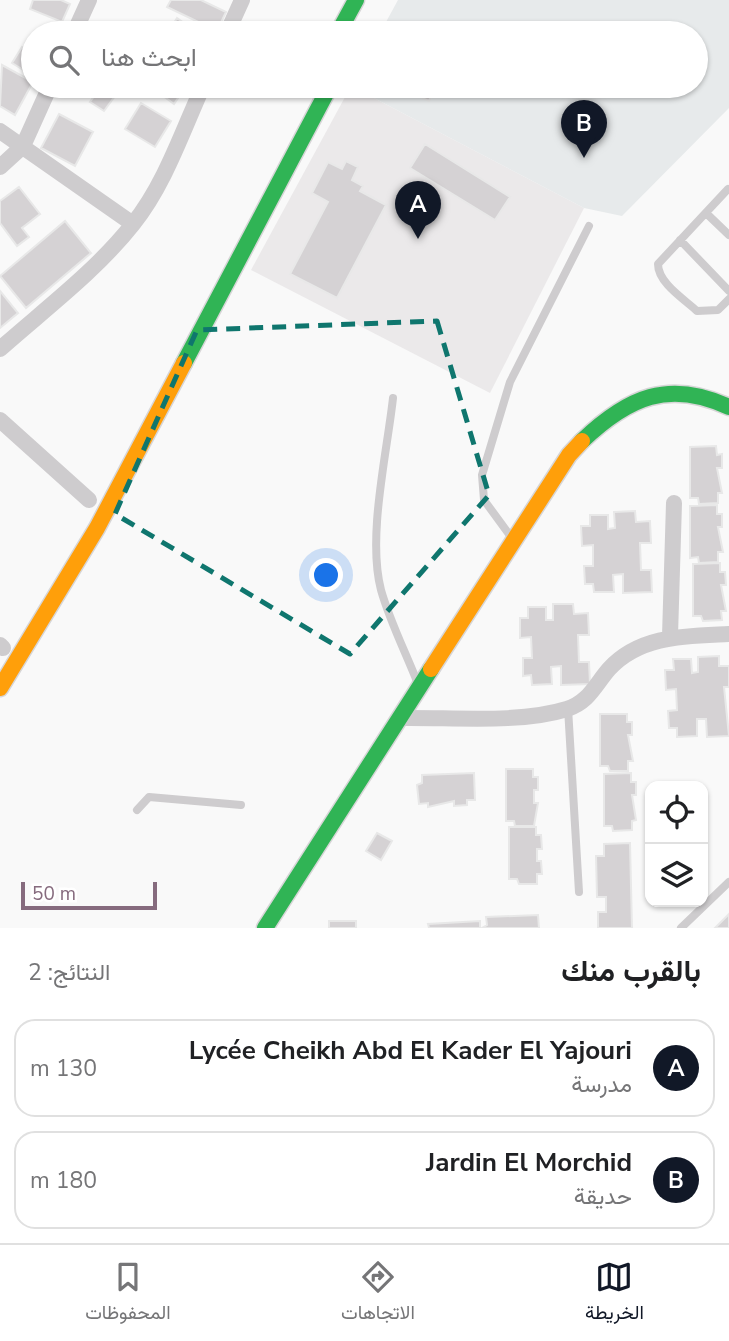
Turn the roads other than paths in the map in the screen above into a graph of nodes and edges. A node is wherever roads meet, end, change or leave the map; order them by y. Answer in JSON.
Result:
{"nodes":[{"id":1,"x":89,"y":0,"type":"edge"},
{"id":2,"x":242,"y":0,"type":"edge"},
{"id":3,"x":356,"y":0,"type":"edge"},
{"id":4,"x":79,"y":21,"type":"edge"},
{"id":5,"x":232,"y":21,"type":"edge"},
{"id":6,"x":345,"y":21,"type":"edge"},
{"id":7,"x":45,"y":98,"type":"edge"},
{"id":8,"x":198,"y":98,"type":"edge"},
{"id":9,"x":324,"y":98,"type":"edge"},
{"id":10,"x":0,"y":131,"type":"edge"},
{"id":11,"x":23,"y":145,"type":"junction"},
{"id":12,"x":0,"y":167,"type":"edge"},
{"id":13,"x":728,"y":189,"type":"edge"},
{"id":14,"x":706,"y":213,"type":"junction"},
{"id":15,"x":133,"y":224,"type":"junction"},
{"id":16,"x":589,"y":226,"type":"dead end"},
{"id":17,"x":729,"y":235,"type":"edge"},
{"id":18,"x":680,"y":240,"type":"junction"},
{"id":19,"x":729,"y":290,"type":"edge"},
{"id":20,"x":729,"y":299,"type":"edge"},
{"id":21,"x":0,"y":349,"type":"edge"},
{"id":22,"x":393,"y":398,"type":"dead end"},
{"id":23,"x":729,"y":407,"type":"edge"},
{"id":24,"x":0,"y":420,"type":"edge"},
{"id":25,"x":89,"y":500,"type":"dead end"},
{"id":26,"x":674,"y":503,"type":"dead end"},
{"id":27,"x":514,"y":541,"type":"junction"},
{"id":28,"x":729,"y":634,"type":"edge"},
{"id":29,"x":670,"y":636,"type":"junction"},
{"id":30,"x":0,"y":688,"type":"edge"},
{"id":31,"x":419,"y":688,"type":"junction"},
{"id":32,"x":568,"y":708,"type":"junction"},
{"id":33,"x":400,"y":718,"type":"junction"},
{"id":34,"x":241,"y":805,"type":"dead end"},
{"id":35,"x":137,"y":810,"type":"dead end"},
{"id":36,"x":729,"y":882,"type":"edge"},
{"id":37,"x":579,"y":892,"type":"dead end"},
{"id":38,"x":265,"y":928,"type":"edge"},
{"id":39,"x":681,"y":928,"type":"edge"}],
"edges":[{"from":1,"to":4,"type":"street"},
{"from":2,"to":5,"type":"street"},
{"from":3,"to":6,"type":"main road"},
{"from":7,"to":11,"type":"street"},
{"from":8,"to":15,"type":"street"},
{"from":9,"to":30,"type":"main road"},
{"from":10,"to":11,"type":"street"},
{"from":11,"to":12,"type":"street"},
{"from":11,"to":15,"type":"street"},
{"from":13,"to":14,"type":"lane"},
{"from":14,"to":17,"type":"lane"},
{"from":14,"to":18,"type":"lane"},
{"from":15,"to":21,"type":"street"},
{"from":16,"to":27,"type":"lane"},
{"from":18,"to":19,"type":"lane"},
{"from":18,"to":20,"type":"lane"},
{"from":22,"to":31,"type":"lane"},
{"from":23,"to":27,"type":"main road"},
{"from":24,"to":25,"type":"street"},
{"from":26,"to":29,"type":"street"},
{"from":27,"to":31,"type":"main road"},
{"from":28,"to":29,"type":"street"},
{"from":29,"to":32,"type":"street"},
{"from":31,"to":33,"type":"main road"},
{"from":32,"to":33,"type":"street"},
{"from":32,"to":37,"type":"lane"},
{"from":33,"to":38,"type":"main road"},
{"from":34,"to":35,"type":"lane"},
{"from":36,"to":39,"type":"lane"}]}
